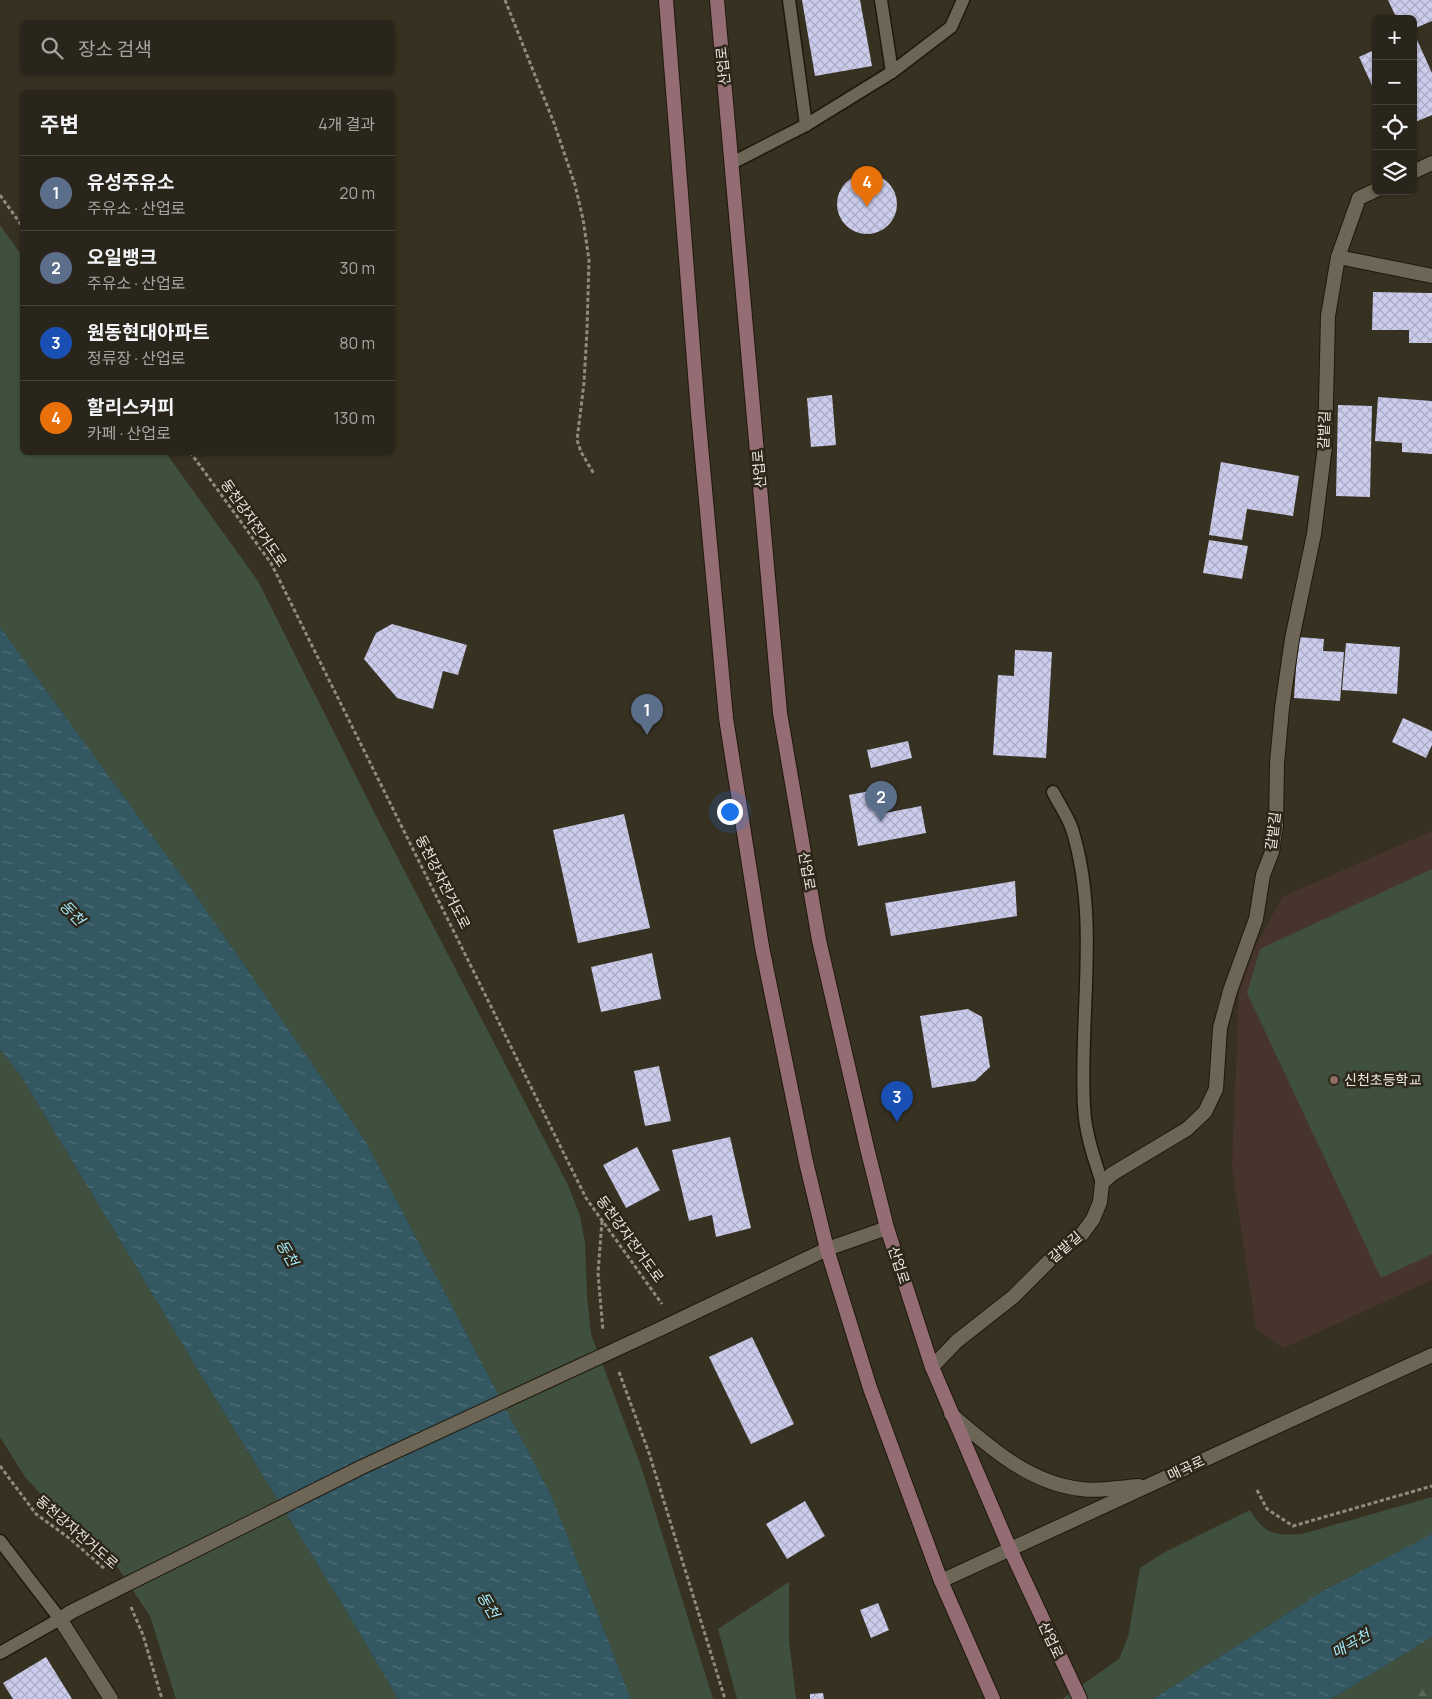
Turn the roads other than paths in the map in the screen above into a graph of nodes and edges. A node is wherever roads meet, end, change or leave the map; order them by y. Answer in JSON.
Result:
{"nodes":[{"id":1,"x":666,"y":0,"type":"edge"},
{"id":2,"x":717,"y":0,"type":"edge"},
{"id":3,"x":789,"y":0,"type":"edge"},
{"id":4,"x":881,"y":0,"type":"edge"},
{"id":5,"x":963,"y":0,"type":"edge"},
{"id":6,"x":892,"y":72,"type":"junction"},
{"id":7,"x":806,"y":125,"type":"junction"},
{"id":8,"x":732,"y":163,"type":"junction"},
{"id":9,"x":1432,"y":164,"type":"edge"},
{"id":10,"x":1417,"y":170,"type":"edge"},
{"id":11,"x":1372,"y":192,"type":"edge"},
{"id":12,"x":1338,"y":257,"type":"junction"},
{"id":13,"x":1432,"y":276,"type":"edge"},
{"id":14,"x":1053,"y":792,"type":"dead end"},
{"id":15,"x":1102,"y":1183,"type":"junction"},
{"id":16,"x":887,"y":1228,"type":"junction"},
{"id":17,"x":827,"y":1249,"type":"junction"},
{"id":18,"x":1432,"y":1355,"type":"edge"},
{"id":19,"x":932,"y":1367,"type":"junction"},
{"id":20,"x":951,"y":1414,"type":"junction"},
{"id":21,"x":1147,"y":1486,"type":"junction"},
{"id":22,"x":0,"y":1541,"type":"edge"},
{"id":23,"x":1010,"y":1549,"type":"junction"},
{"id":24,"x":941,"y":1581,"type":"junction"},
{"id":25,"x":65,"y":1616,"type":"junction"},
{"id":26,"x":0,"y":1653,"type":"edge"},
{"id":27,"x":111,"y":1699,"type":"edge"},
{"id":28,"x":993,"y":1699,"type":"edge"},
{"id":29,"x":1080,"y":1699,"type":"edge"}],
"edges":[{"from":1,"to":17,"type":"main road"},
{"from":2,"to":8,"type":"main road","name":"산업로"},
{"from":3,"to":7,"type":"lane"},
{"from":4,"to":6,"type":"lane"},
{"from":5,"to":6,"type":"lane"},
{"from":6,"to":7,"type":"lane"},
{"from":7,"to":8,"type":"lane"},
{"from":8,"to":16,"type":"main road","name":"산업로"},
{"from":9,"to":10,"type":"street"},
{"from":11,"to":12,"type":"street","name":"갈밭길"},
{"from":12,"to":13,"type":"street"},
{"from":12,"to":15,"type":"street","name":"갈밭길"},
{"from":14,"to":15,"type":"lane"},
{"from":15,"to":19,"type":"street","name":"갈밭길"},
{"from":16,"to":17,"type":"street"},
{"from":16,"to":19,"type":"main road","name":"산업로"},
{"from":17,"to":24,"type":"main road"},
{"from":17,"to":25,"type":"street","bridge":true},
{"from":18,"to":21,"type":"street","name":"매곡로"},
{"from":19,"to":20,"type":"main road","name":"산업로"},
{"from":20,"to":21,"type":"street"},
{"from":20,"to":23,"type":"main road","name":"산업로"},
{"from":21,"to":23,"type":"street","name":"매곡로"},
{"from":22,"to":25,"type":"lane"},
{"from":23,"to":24,"type":"street","name":"매곡로"},
{"from":23,"to":29,"type":"main road","name":"산업로"},
{"from":24,"to":28,"type":"main road"},
{"from":25,"to":26,"type":"lane"},
{"from":25,"to":27,"type":"street"}]}
